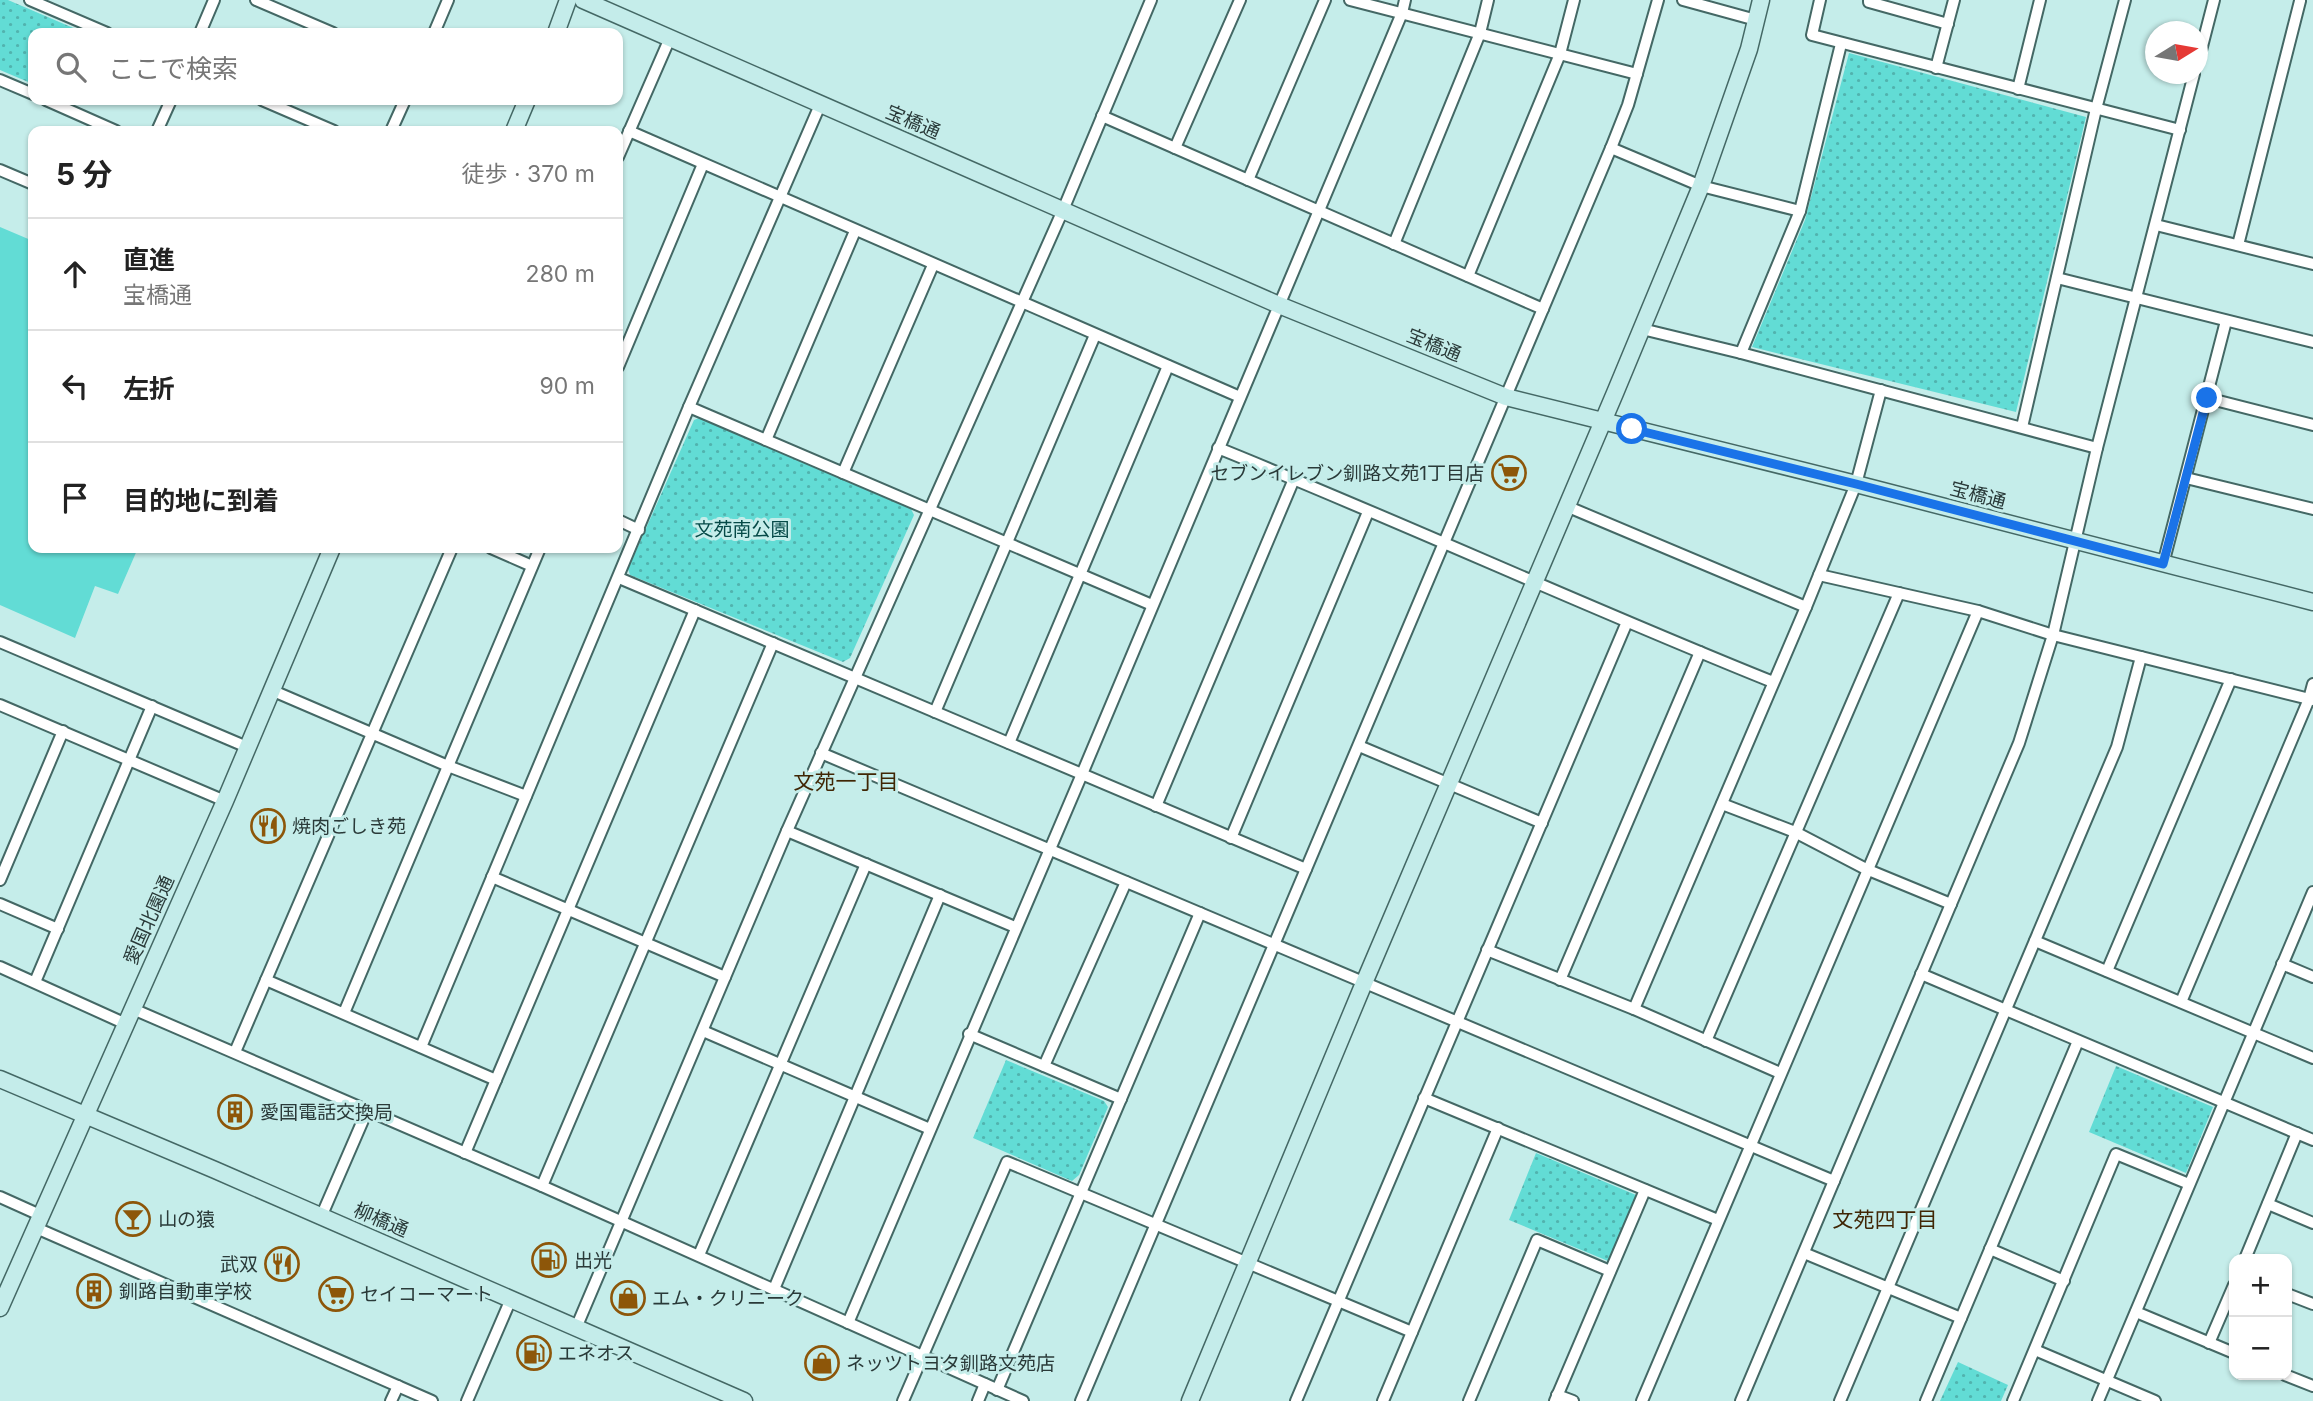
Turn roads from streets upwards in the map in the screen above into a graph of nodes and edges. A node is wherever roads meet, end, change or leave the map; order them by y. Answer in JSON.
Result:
{"nodes":[{"id":1,"x":30,"y":0,"type":"edge"},
{"id":2,"x":214,"y":0,"type":"edge"},
{"id":3,"x":256,"y":0,"type":"edge"},
{"id":4,"x":448,"y":0,"type":"edge"},
{"id":5,"x":568,"y":0,"type":"edge"},
{"id":6,"x":583,"y":0,"type":"edge"},
{"id":7,"x":1152,"y":0,"type":"edge"},
{"id":8,"x":1240,"y":0,"type":"edge"},
{"id":9,"x":1325,"y":0,"type":"edge"},
{"id":10,"x":1350,"y":0,"type":"edge"},
{"id":11,"x":1405,"y":0,"type":"edge"},
{"id":12,"x":1488,"y":0,"type":"edge"},
{"id":13,"x":1574,"y":0,"type":"edge"},
{"id":14,"x":1658,"y":0,"type":"edge"},
{"id":15,"x":1683,"y":0,"type":"edge"},
{"id":16,"x":1761,"y":0,"type":"edge"},
{"id":17,"x":1820,"y":0,"type":"edge"},
{"id":18,"x":1869,"y":0,"type":"edge"},
{"id":19,"x":1954,"y":0,"type":"edge"},
{"id":20,"x":2040,"y":0,"type":"edge"},
{"id":21,"x":2124,"y":0,"type":"edge"},
{"id":22,"x":2214,"y":0,"type":"edge"},
{"id":23,"x":2298,"y":1,"type":"edge"},
{"id":24,"x":2313,"y":5,"type":"edge"},
{"id":25,"x":1402,"y":13,"type":"junction"},
{"id":26,"x":1756,"y":20,"type":"junction"},
{"id":27,"x":2208,"y":22,"type":"edge"},
{"id":28,"x":1948,"y":24,"type":"junction"},
{"id":29,"x":92,"y":28,"type":"edge"},
{"id":30,"x":202,"y":28,"type":"edge"},
{"id":31,"x":321,"y":28,"type":"edge"},
{"id":32,"x":436,"y":28,"type":"edge"},
{"id":33,"x":558,"y":28,"type":"edge"},
{"id":34,"x":1480,"y":33,"type":"junction"},
{"id":35,"x":670,"y":38,"type":"junction"},
{"id":36,"x":1841,"y":44,"type":"junction"},
{"id":37,"x":1560,"y":54,"type":"junction"},
{"id":38,"x":1936,"y":68,"type":"junction"},
{"id":39,"x":1637,"y":74,"type":"junction"},
{"id":40,"x":0,"y":80,"type":"edge"},
{"id":41,"x":2192,"y":84,"type":"edge"},
{"id":42,"x":2018,"y":89,"type":"junction"},
{"id":43,"x":28,"y":92,"type":"edge"},
{"id":44,"x":68,"y":105,"type":"edge"},
{"id":45,"x":170,"y":105,"type":"edge"},
{"id":46,"x":273,"y":105,"type":"edge"},
{"id":47,"x":403,"y":105,"type":"edge"},
{"id":48,"x":525,"y":105,"type":"edge"},
{"id":49,"x":820,"y":105,"type":"junction"},
{"id":50,"x":2096,"y":109,"type":"junction"},
{"id":51,"x":1102,"y":116,"type":"junction"},
{"id":52,"x":107,"y":126,"type":"edge"},
{"id":53,"x":159,"y":126,"type":"edge"},
{"id":54,"x":322,"y":126,"type":"edge"},
{"id":55,"x":393,"y":126,"type":"edge"},
{"id":56,"x":516,"y":126,"type":"edge"},
{"id":57,"x":2180,"y":130,"type":"junction"},
{"id":58,"x":629,"y":131,"type":"junction"},
{"id":59,"x":623,"y":145,"type":"edge"},
{"id":60,"x":1175,"y":148,"type":"junction"},
{"id":61,"x":1611,"y":148,"type":"junction"},
{"id":62,"x":703,"y":164,"type":"junction"},
{"id":63,"x":0,"y":170,"type":"edge"},
{"id":64,"x":1248,"y":180,"type":"junction"},
{"id":65,"x":28,"y":182,"type":"edge"},
{"id":66,"x":1701,"y":186,"type":"junction"},
{"id":67,"x":780,"y":198,"type":"junction"},
{"id":68,"x":1063,"y":210,"type":"junction"},
{"id":69,"x":1319,"y":211,"type":"junction"},
{"id":70,"x":1800,"y":211,"type":"junction"},
{"id":71,"x":2156,"y":225,"type":"junction"},
{"id":72,"x":855,"y":230,"type":"junction"},
{"id":73,"x":1394,"y":244,"type":"junction"},
{"id":74,"x":2238,"y":245,"type":"junction"},
{"id":75,"x":2313,"y":264,"type":"edge"},
{"id":76,"x":933,"y":265,"type":"junction"},
{"id":77,"x":1468,"y":276,"type":"junction"},
{"id":78,"x":2057,"y":278,"type":"junction"},
{"id":79,"x":2135,"y":298,"type":"junction"},
{"id":80,"x":1021,"y":303,"type":"junction"},
{"id":81,"x":1279,"y":305,"type":"junction"},
{"id":82,"x":1543,"y":309,"type":"junction"},
{"id":83,"x":2226,"y":321,"type":"junction"},
{"id":84,"x":1642,"y":330,"type":"junction"},
{"id":85,"x":1095,"y":335,"type":"junction"},
{"id":86,"x":2313,"y":342,"type":"edge"},
{"id":87,"x":1741,"y":354,"type":"junction"},
{"id":88,"x":623,"y":355,"type":"edge"},
{"id":89,"x":1168,"y":366,"type":"junction"},
{"id":90,"x":1881,"y":390,"type":"junction"},
{"id":91,"x":1240,"y":397,"type":"junction"},
{"id":92,"x":1506,"y":397,"type":"junction"},
{"id":93,"x":2207,"y":398,"type":"junction"},
{"id":94,"x":689,"y":407,"type":"junction"},
{"id":95,"x":1602,"y":422,"type":"junction"},
{"id":96,"x":2313,"y":425,"type":"edge"},
{"id":97,"x":2022,"y":427,"type":"junction"},
{"id":98,"x":766,"y":440,"type":"junction"},
{"id":99,"x":2096,"y":448,"type":"junction"},
{"id":100,"x":1218,"y":449,"type":"junction"},
{"id":101,"x":843,"y":472,"type":"junction"},
{"id":102,"x":2186,"y":478,"type":"junction"},
{"id":103,"x":1294,"y":479,"type":"junction"},
{"id":104,"x":1856,"y":484,"type":"junction"},
{"id":105,"x":1566,"y":506,"type":"junction"},
{"id":106,"x":2313,"y":509,"type":"edge"},
{"id":107,"x":930,"y":510,"type":"junction"},
{"id":108,"x":1368,"y":512,"type":"junction"},
{"id":109,"x":623,"y":522,"type":"edge"},
{"id":110,"x":639,"y":530,"type":"junction"},
{"id":111,"x":1006,"y":542,"type":"junction"},
{"id":112,"x":2075,"y":542,"type":"junction"},
{"id":113,"x":1443,"y":544,"type":"junction"},
{"id":114,"x":330,"y":553,"type":"edge"},
{"id":115,"x":450,"y":553,"type":"edge"},
{"id":116,"x":502,"y":553,"type":"edge"},
{"id":117,"x":538,"y":553,"type":"edge"},
{"id":118,"x":2163,"y":564,"type":"junction"},
{"id":119,"x":532,"y":566,"type":"junction"},
{"id":120,"x":1079,"y":574,"type":"junction"},
{"id":121,"x":1819,"y":575,"type":"junction"},
{"id":122,"x":619,"y":578,"type":"junction"},
{"id":123,"x":1534,"y":583,"type":"junction"},
{"id":124,"x":1899,"y":593,"type":"junction"},
{"id":125,"x":2313,"y":602,"type":"edge"},
{"id":126,"x":1152,"y":605,"type":"junction"},
{"id":127,"x":1806,"y":607,"type":"junction"},
{"id":128,"x":695,"y":610,"type":"junction"},
{"id":129,"x":1978,"y":611,"type":"junction"},
{"id":130,"x":1627,"y":622,"type":"junction"},
{"id":131,"x":2053,"y":635,"type":"junction"},
{"id":132,"x":0,"y":642,"type":"edge"},
{"id":133,"x":773,"y":643,"type":"junction"},
{"id":134,"x":1700,"y":652,"type":"junction"},
{"id":135,"x":2141,"y":657,"type":"junction"},
{"id":136,"x":854,"y":678,"type":"junction"},
{"id":137,"x":2231,"y":679,"type":"junction"},
{"id":138,"x":1773,"y":682,"type":"junction"},
{"id":139,"x":2313,"y":684,"type":"edge"},
{"id":140,"x":271,"y":690,"type":"junction"},
{"id":141,"x":2311,"y":699,"type":"edge"},
{"id":142,"x":0,"y":705,"type":"edge"},
{"id":143,"x":152,"y":706,"type":"junction"},
{"id":144,"x":935,"y":712,"type":"junction"},
{"id":145,"x":63,"y":731,"type":"junction"},
{"id":146,"x":373,"y":732,"type":"junction"},
{"id":147,"x":1009,"y":743,"type":"junction"},
{"id":148,"x":1359,"y":746,"type":"junction"},
{"id":149,"x":247,"y":747,"type":"junction"},
{"id":150,"x":821,"y":753,"type":"junction"},
{"id":151,"x":129,"y":760,"type":"junction"},
{"id":152,"x":448,"y":765,"type":"junction"},
{"id":153,"x":1082,"y":774,"type":"junction"},
{"id":154,"x":1449,"y":784,"type":"junction"},
{"id":155,"x":526,"y":796,"type":"junction"},
{"id":156,"x":225,"y":801,"type":"junction"},
{"id":157,"x":1722,"y":804,"type":"junction"},
{"id":158,"x":1156,"y":806,"type":"junction"},
{"id":159,"x":1542,"y":823,"type":"junction"},
{"id":160,"x":787,"y":831,"type":"junction"},
{"id":161,"x":1795,"y":832,"type":"junction"},
{"id":162,"x":1231,"y":838,"type":"junction"},
{"id":163,"x":1048,"y":849,"type":"junction"},
{"id":164,"x":866,"y":864,"type":"junction"},
{"id":165,"x":1306,"y":869,"type":"junction"},
{"id":166,"x":1866,"y":869,"type":"junction"},
{"id":167,"x":492,"y":877,"type":"junction"},
{"id":168,"x":0,"y":880,"type":"edge"},
{"id":169,"x":1126,"y":882,"type":"junction"},
{"id":170,"x":2313,"y":894,"type":"edge"},
{"id":171,"x":940,"y":895,"type":"junction"},
{"id":172,"x":0,"y":904,"type":"edge"},
{"id":173,"x":1951,"y":904,"type":"junction"},
{"id":174,"x":568,"y":909,"type":"junction"},
{"id":175,"x":1200,"y":914,"type":"junction"},
{"id":176,"x":1015,"y":927,"type":"junction"},
{"id":177,"x":58,"y":929,"type":"junction"},
{"id":178,"x":2035,"y":941,"type":"junction"},
{"id":179,"x":645,"y":943,"type":"junction"},
{"id":180,"x":1275,"y":945,"type":"junction"},
{"id":181,"x":1488,"y":950,"type":"junction"},
{"id":182,"x":2282,"y":964,"type":"junction"},
{"id":183,"x":0,"y":967,"type":"edge"},
{"id":184,"x":2107,"y":971,"type":"junction"},
{"id":185,"x":1921,"y":974,"type":"junction"},
{"id":186,"x":726,"y":977,"type":"junction"},
{"id":187,"x":2313,"y":977,"type":"edge"},
{"id":188,"x":267,"y":980,"type":"junction"},
{"id":189,"x":1560,"y":980,"type":"junction"},
{"id":190,"x":35,"y":982,"type":"junction"},
{"id":191,"x":1364,"y":983,"type":"junction"},
{"id":192,"x":2181,"y":1002,"type":"junction"},
{"id":193,"x":133,"y":1009,"type":"junction"},
{"id":194,"x":1633,"y":1009,"type":"junction"},
{"id":195,"x":2006,"y":1009,"type":"junction"},
{"id":196,"x":344,"y":1013,"type":"junction"},
{"id":197,"x":1456,"y":1021,"type":"junction"},
{"id":198,"x":126,"y":1024,"type":"junction"},
{"id":199,"x":703,"y":1031,"type":"junction"},
{"id":200,"x":2254,"y":1032,"type":"junction"},
{"id":201,"x":969,"y":1034,"type":"junction"},
{"id":202,"x":1706,"y":1041,"type":"junction"},
{"id":203,"x":2078,"y":1041,"type":"junction"},
{"id":204,"x":421,"y":1047,"type":"junction"},
{"id":205,"x":236,"y":1052,"type":"junction"},
{"id":206,"x":2313,"y":1058,"type":"edge"},
{"id":207,"x":782,"y":1065,"type":"junction"},
{"id":208,"x":1044,"y":1066,"type":"junction"},
{"id":209,"x":1780,"y":1073,"type":"junction"},
{"id":210,"x":0,"y":1079,"type":"edge"},
{"id":211,"x":496,"y":1080,"type":"junction"},
{"id":212,"x":857,"y":1097,"type":"junction"},
{"id":213,"x":1424,"y":1098,"type":"junction"},
{"id":214,"x":1121,"y":1099,"type":"junction"},
{"id":215,"x":2224,"y":1102,"type":"junction"},
{"id":216,"x":367,"y":1111,"type":"junction"},
{"id":217,"x":85,"y":1116,"type":"junction"},
{"id":218,"x":1497,"y":1128,"type":"junction"},
{"id":219,"x":930,"y":1129,"type":"junction"},
{"id":220,"x":2297,"y":1133,"type":"junction"},
{"id":221,"x":2313,"y":1140,"type":"edge"},
{"id":222,"x":1750,"y":1146,"type":"junction"},
{"id":223,"x":465,"y":1153,"type":"junction"},
{"id":224,"x":1834,"y":1181,"type":"junction"},
{"id":225,"x":2189,"y":1184,"type":"junction"},
{"id":226,"x":542,"y":1186,"type":"junction"},
{"id":227,"x":1645,"y":1190,"type":"junction"},
{"id":228,"x":1081,"y":1192,"type":"junction"},
{"id":229,"x":0,"y":1198,"type":"edge"},
{"id":230,"x":2268,"y":1204,"type":"junction"},
{"id":231,"x":321,"y":1217,"type":"junction"},
{"id":232,"x":1718,"y":1220,"type":"junction"},
{"id":233,"x":37,"y":1221,"type":"junction"},
{"id":234,"x":622,"y":1222,"type":"junction"},
{"id":235,"x":2313,"y":1223,"type":"edge"},
{"id":236,"x":1154,"y":1224,"type":"junction"},
{"id":237,"x":1990,"y":1249,"type":"junction"},
{"id":238,"x":1804,"y":1252,"type":"junction"},
{"id":239,"x":2247,"y":1254,"type":"edge"},
{"id":240,"x":699,"y":1255,"type":"junction"},
{"id":241,"x":1247,"y":1262,"type":"junction"},
{"id":242,"x":1611,"y":1271,"type":"junction"},
{"id":243,"x":2064,"y":1281,"type":"junction"},
{"id":244,"x":1888,"y":1288,"type":"junction"},
{"id":245,"x":774,"y":1289,"type":"junction"},
{"id":246,"x":2292,"y":1296,"type":"edge"},
{"id":247,"x":2229,"y":1297,"type":"edge"},
{"id":248,"x":511,"y":1299,"type":"junction"},
{"id":249,"x":1338,"y":1300,"type":"junction"},
{"id":250,"x":2313,"y":1304,"type":"edge"},
{"id":251,"x":0,"y":1308,"type":"edge"},
{"id":252,"x":2136,"y":1311,"type":"junction"},
{"id":253,"x":1961,"y":1318,"type":"junction"},
{"id":254,"x":848,"y":1323,"type":"junction"},
{"id":255,"x":576,"y":1328,"type":"junction"},
{"id":256,"x":1412,"y":1332,"type":"junction"},
{"id":257,"x":2209,"y":1343,"type":"junction"},
{"id":258,"x":2035,"y":1350,"type":"junction"},
{"id":259,"x":2229,"y":1351,"type":"edge"},
{"id":260,"x":922,"y":1356,"type":"junction"},
{"id":261,"x":2292,"y":1378,"type":"edge"},
{"id":262,"x":2107,"y":1380,"type":"junction"},
{"id":263,"x":985,"y":1384,"type":"junction"},
{"id":264,"x":398,"y":1385,"type":"junction"},
{"id":265,"x":2313,"y":1387,"type":"edge"},
{"id":266,"x":997,"y":1390,"type":"junction"},
{"id":267,"x":1556,"y":1398,"type":"edge"},
{"id":268,"x":391,"y":1401,"type":"edge"},
{"id":269,"x":432,"y":1401,"type":"edge"},
{"id":270,"x":467,"y":1401,"type":"edge"},
{"id":271,"x":744,"y":1401,"type":"edge"},
{"id":272,"x":903,"y":1401,"type":"edge"},
{"id":273,"x":978,"y":1401,"type":"edge"},
{"id":274,"x":1023,"y":1401,"type":"edge"},
{"id":275,"x":1081,"y":1401,"type":"edge"},
{"id":276,"x":1190,"y":1401,"type":"edge"},
{"id":277,"x":1296,"y":1401,"type":"edge"},
{"id":278,"x":1383,"y":1401,"type":"edge"},
{"id":279,"x":1469,"y":1401,"type":"edge"},
{"id":280,"x":1573,"y":1401,"type":"edge"},
{"id":281,"x":1642,"y":1401,"type":"edge"},
{"id":282,"x":1741,"y":1401,"type":"edge"},
{"id":283,"x":1840,"y":1401,"type":"edge"},
{"id":284,"x":1926,"y":1401,"type":"edge"},
{"id":285,"x":2013,"y":1401,"type":"edge"},
{"id":286,"x":2098,"y":1401,"type":"edge"},
{"id":287,"x":2155,"y":1401,"type":"edge"}],
"edges":[{"from":1,"to":29,"type":"street"},
{"from":2,"to":30,"type":"street"},
{"from":3,"to":31,"type":"street"},
{"from":4,"to":32,"type":"street"},
{"from":5,"to":33,"type":"street"},
{"from":6,"to":35,"type":"street","name":"宝橋通"},
{"from":7,"to":51,"type":"street"},
{"from":8,"to":60,"type":"street"},
{"from":9,"to":64,"type":"street"},
{"from":10,"to":25,"type":"street"},
{"from":11,"to":25,"type":"street"},
{"from":12,"to":34,"type":"street"},
{"from":13,"to":37,"type":"street"},
{"from":14,"to":39,"type":"street"},
{"from":15,"to":26,"type":"street"},
{"from":16,"to":26,"type":"street"},
{"from":17,"to":36,"type":"street"},
{"from":18,"to":28,"type":"street"},
{"from":19,"to":28,"type":"street"},
{"from":20,"to":42,"type":"street"},
{"from":21,"to":50,"type":"street"},
{"from":22,"to":27,"type":"street"},
{"from":23,"to":24,"type":"street"},
{"from":23,"to":74,"type":"street"},
{"from":25,"to":34,"type":"street"},
{"from":25,"to":69,"type":"street"},
{"from":26,"to":66,"type":"street"},
{"from":28,"to":38,"type":"street"},
{"from":34,"to":37,"type":"street"},
{"from":34,"to":73,"type":"street"},
{"from":35,"to":49,"type":"street","name":"宝橋通"},
{"from":35,"to":58,"type":"street"},
{"from":36,"to":38,"type":"street"},
{"from":36,"to":70,"type":"street"},
{"from":37,"to":39,"type":"street"},
{"from":37,"to":77,"type":"street"},
{"from":38,"to":42,"type":"street"},
{"from":39,"to":61,"type":"street"},
{"from":40,"to":43,"type":"street"},
{"from":41,"to":57,"type":"street"},
{"from":42,"to":50,"type":"street"},
{"from":44,"to":52,"type":"street"},
{"from":45,"to":53,"type":"street"},
{"from":46,"to":54,"type":"street"},
{"from":47,"to":55,"type":"street"},
{"from":48,"to":56,"type":"street"},
{"from":49,"to":67,"type":"street"},
{"from":49,"to":68,"type":"street","name":"宝橋通"},
{"from":50,"to":57,"type":"street"},
{"from":50,"to":78,"type":"street"},
{"from":51,"to":60,"type":"street"},
{"from":51,"to":68,"type":"street"},
{"from":57,"to":71,"type":"street"},
{"from":58,"to":59,"type":"street"},
{"from":58,"to":62,"type":"street"},
{"from":60,"to":64,"type":"street"},
{"from":61,"to":66,"type":"street"},
{"from":61,"to":82,"type":"street"},
{"from":62,"to":67,"type":"street"},
{"from":62,"to":88,"type":"street"},
{"from":63,"to":65,"type":"street"},
{"from":64,"to":69,"type":"street"},
{"from":66,"to":70,"type":"street"},
{"from":66,"to":84,"type":"street"},
{"from":67,"to":72,"type":"street"},
{"from":67,"to":94,"type":"street"},
{"from":68,"to":80,"type":"street"},
{"from":68,"to":81,"type":"street","name":"宝橋通"},
{"from":69,"to":73,"type":"street"},
{"from":69,"to":81,"type":"street"},
{"from":70,"to":87,"type":"street"},
{"from":71,"to":74,"type":"street"},
{"from":71,"to":79,"type":"street"},
{"from":72,"to":76,"type":"street"},
{"from":72,"to":98,"type":"street"},
{"from":73,"to":77,"type":"street"},
{"from":74,"to":75,"type":"street"},
{"from":76,"to":80,"type":"street"},
{"from":76,"to":101,"type":"street"},
{"from":77,"to":82,"type":"street"},
{"from":78,"to":79,"type":"street"},
{"from":78,"to":97,"type":"street"},
{"from":79,"to":83,"type":"street"},
{"from":79,"to":99,"type":"street"},
{"from":80,"to":85,"type":"street"},
{"from":80,"to":107,"type":"street"},
{"from":81,"to":91,"type":"street"},
{"from":81,"to":92,"type":"street","name":"宝橋通"},
{"from":82,"to":92,"type":"street"},
{"from":83,"to":86,"type":"street"},
{"from":83,"to":93,"type":"street"},
{"from":84,"to":87,"type":"street"},
{"from":84,"to":95,"type":"street"},
{"from":85,"to":89,"type":"street"},
{"from":85,"to":111,"type":"street"},
{"from":87,"to":90,"type":"street"},
{"from":89,"to":91,"type":"street"},
{"from":89,"to":120,"type":"street"},
{"from":90,"to":97,"type":"street"},
{"from":90,"to":104,"type":"street"},
{"from":91,"to":100,"type":"street"},
{"from":92,"to":95,"type":"street","name":"宝橋通"},
{"from":92,"to":113,"type":"street"},
{"from":93,"to":96,"type":"street"},
{"from":93,"to":102,"type":"street"},
{"from":94,"to":98,"type":"street"},
{"from":94,"to":110,"type":"street"},
{"from":95,"to":104,"type":"street","name":"宝橋通"},
{"from":95,"to":105,"type":"street"},
{"from":97,"to":99,"type":"street"},
{"from":98,"to":101,"type":"street"},
{"from":99,"to":112,"type":"street"},
{"from":100,"to":103,"type":"street"},
{"from":100,"to":126,"type":"street"},
{"from":101,"to":107,"type":"street"},
{"from":102,"to":106,"type":"street"},
{"from":102,"to":118,"type":"street"},
{"from":103,"to":108,"type":"street"},
{"from":103,"to":158,"type":"street"},
{"from":104,"to":112,"type":"street","name":"宝橋通"},
{"from":104,"to":121,"type":"street"},
{"from":105,"to":123,"type":"street"},
{"from":105,"to":127,"type":"street"},
{"from":107,"to":111,"type":"street"},
{"from":107,"to":136,"type":"street"},
{"from":108,"to":113,"type":"street"},
{"from":108,"to":162,"type":"street"},
{"from":109,"to":110,"type":"street"},
{"from":110,"to":122,"type":"street"},
{"from":111,"to":120,"type":"street"},
{"from":111,"to":144,"type":"street"},
{"from":112,"to":118,"type":"street","name":"宝橋通"},
{"from":112,"to":131,"type":"street"},
{"from":113,"to":123,"type":"street"},
{"from":113,"to":148,"type":"street"},
{"from":114,"to":140,"type":"street","name":"愛国北園通"},
{"from":115,"to":146,"type":"street"},
{"from":116,"to":119,"type":"street"},
{"from":117,"to":119,"type":"street"},
{"from":118,"to":125,"type":"street","name":"宝橋通"},
{"from":119,"to":152,"type":"street"},
{"from":120,"to":126,"type":"street"},
{"from":120,"to":147,"type":"street"},
{"from":121,"to":124,"type":"street"},
{"from":121,"to":127,"type":"street"},
{"from":122,"to":128,"type":"street"},
{"from":122,"to":155,"type":"street"},
{"from":123,"to":130,"type":"street"},
{"from":123,"to":154,"type":"street"},
{"from":124,"to":129,"type":"street"},
{"from":124,"to":161,"type":"street"},
{"from":126,"to":153,"type":"street"},
{"from":127,"to":138,"type":"street"},
{"from":128,"to":133,"type":"street"},
{"from":128,"to":174,"type":"street"},
{"from":129,"to":131,"type":"street"},
{"from":129,"to":166,"type":"street"},
{"from":130,"to":134,"type":"street"},
{"from":130,"to":159,"type":"street"},
{"from":131,"to":135,"type":"street"},
{"from":131,"to":173,"type":"street"},
{"from":132,"to":143,"type":"street"},
{"from":133,"to":136,"type":"street"},
{"from":133,"to":179,"type":"street"},
{"from":134,"to":138,"type":"street"},
{"from":134,"to":189,"type":"street"},
{"from":135,"to":137,"type":"street"},
{"from":135,"to":178,"type":"street"},
{"from":136,"to":144,"type":"street"},
{"from":136,"to":150,"type":"street"},
{"from":137,"to":141,"type":"street"},
{"from":137,"to":184,"type":"street"},
{"from":138,"to":157,"type":"street"},
{"from":139,"to":141,"type":"street"},
{"from":140,"to":146,"type":"street"},
{"from":140,"to":149,"type":"street","name":"愛国北園通"},
{"from":141,"to":192,"type":"street"},
{"from":142,"to":145,"type":"street"},
{"from":143,"to":149,"type":"street"},
{"from":143,"to":151,"type":"street"},
{"from":144,"to":147,"type":"street"},
{"from":145,"to":151,"type":"street"},
{"from":145,"to":168,"type":"street"},
{"from":146,"to":152,"type":"street"},
{"from":146,"to":188,"type":"street"},
{"from":147,"to":153,"type":"street"},
{"from":148,"to":154,"type":"street"},
{"from":148,"to":165,"type":"street"},
{"from":149,"to":156,"type":"street","name":"愛国北園通"},
{"from":150,"to":160,"type":"street"},
{"from":150,"to":163,"type":"street"},
{"from":151,"to":156,"type":"street"},
{"from":151,"to":177,"type":"street"},
{"from":152,"to":155,"type":"street"},
{"from":152,"to":196,"type":"street"},
{"from":153,"to":158,"type":"street"},
{"from":153,"to":163,"type":"street"},
{"from":154,"to":159,"type":"street"},
{"from":154,"to":191,"type":"street"},
{"from":155,"to":167,"type":"street"},
{"from":156,"to":193,"type":"street","name":"愛国北園通"},
{"from":157,"to":161,"type":"street"},
{"from":157,"to":194,"type":"street"},
{"from":158,"to":162,"type":"street"},
{"from":159,"to":181,"type":"street"},
{"from":160,"to":164,"type":"street"},
{"from":160,"to":186,"type":"street"},
{"from":161,"to":166,"type":"street"},
{"from":161,"to":202,"type":"street"},
{"from":162,"to":165,"type":"street"},
{"from":163,"to":169,"type":"street"},
{"from":163,"to":176,"type":"street"},
{"from":164,"to":171,"type":"street"},
{"from":164,"to":207,"type":"street"},
{"from":165,"to":180,"type":"street"},
{"from":166,"to":173,"type":"street"},
{"from":166,"to":209,"type":"street"},
{"from":167,"to":174,"type":"street"},
{"from":167,"to":204,"type":"street"},
{"from":169,"to":175,"type":"street"},
{"from":169,"to":208,"type":"street"},
{"from":170,"to":182,"type":"street"},
{"from":171,"to":176,"type":"street"},
{"from":171,"to":212,"type":"street"},
{"from":172,"to":177,"type":"street"},
{"from":173,"to":185,"type":"street"},
{"from":174,"to":179,"type":"street"},
{"from":174,"to":211,"type":"street"},
{"from":175,"to":180,"type":"street"},
{"from":175,"to":214,"type":"street"},
{"from":176,"to":201,"type":"street"},
{"from":177,"to":190,"type":"street"},
{"from":178,"to":184,"type":"street"},
{"from":178,"to":195,"type":"street"},
{"from":179,"to":186,"type":"street"},
{"from":179,"to":226,"type":"street"},
{"from":180,"to":191,"type":"street"},
{"from":180,"to":236,"type":"street"},
{"from":181,"to":189,"type":"street"},
{"from":181,"to":197,"type":"street"},
{"from":182,"to":187,"type":"street"},
{"from":182,"to":200,"type":"street"},
{"from":183,"to":190,"type":"street"},
{"from":184,"to":192,"type":"street"},
{"from":185,"to":195,"type":"street"},
{"from":185,"to":224,"type":"street"},
{"from":186,"to":199,"type":"street"},
{"from":188,"to":196,"type":"street"},
{"from":188,"to":205,"type":"street"},
{"from":189,"to":194,"type":"street"},
{"from":190,"to":198,"type":"street"},
{"from":191,"to":197,"type":"street"},
{"from":191,"to":241,"type":"street"},
{"from":192,"to":200,"type":"street"},
{"from":193,"to":198,"type":"street","name":"愛国北園通"},
{"from":193,"to":205,"type":"street"},
{"from":194,"to":202,"type":"street"},
{"from":195,"to":203,"type":"street"},
{"from":195,"to":244,"type":"street"},
{"from":196,"to":204,"type":"street"},
{"from":197,"to":213,"type":"street"},
{"from":197,"to":222,"type":"street"},
{"from":198,"to":217,"type":"street","name":"愛国北園通"},
{"from":199,"to":207,"type":"street"},
{"from":199,"to":234,"type":"street"},
{"from":200,"to":206,"type":"street"},
{"from":200,"to":215,"type":"street"},
{"from":201,"to":208,"type":"street"},
{"from":201,"to":219,"type":"street"},
{"from":202,"to":209,"type":"street"},
{"from":203,"to":215,"type":"street"},
{"from":203,"to":237,"type":"street"},
{"from":204,"to":211,"type":"street"},
{"from":205,"to":216,"type":"street"},
{"from":207,"to":212,"type":"street"},
{"from":207,"to":240,"type":"street"},
{"from":208,"to":214,"type":"street"},
{"from":209,"to":222,"type":"street"},
{"from":210,"to":217,"type":"street","name":"柳橋通"},
{"from":211,"to":223,"type":"street"},
{"from":212,"to":219,"type":"street"},
{"from":212,"to":245,"type":"street"},
{"from":213,"to":218,"type":"street"},
{"from":213,"to":249,"type":"street"},
{"from":214,"to":228,"type":"street"},
{"from":215,"to":220,"type":"street"},
{"from":215,"to":225,"type":"street"},
{"from":216,"to":223,"type":"street"},
{"from":216,"to":231,"type":"street"},
{"from":217,"to":231,"type":"street","name":"柳橋通"},
{"from":217,"to":233,"type":"street","name":"愛国北園通"},
{"from":218,"to":227,"type":"street"},
{"from":218,"to":256,"type":"street"},
{"from":219,"to":254,"type":"street"},
{"from":220,"to":221,"type":"street"},
{"from":220,"to":230,"type":"street"},
{"from":222,"to":224,"type":"street"},
{"from":222,"to":232,"type":"street"},
{"from":223,"to":226,"type":"street"},
{"from":224,"to":238,"type":"street"},
{"from":225,"to":243,"type":"street"},
{"from":225,"to":252,"type":"street"},
{"from":226,"to":234,"type":"street"},
{"from":227,"to":232,"type":"street"},
{"from":227,"to":242,"type":"street"},
{"from":228,"to":236,"type":"street"},
{"from":228,"to":260,"type":"street"},
{"from":228,"to":266,"type":"street"},
{"from":229,"to":233,"type":"street"},
{"from":230,"to":235,"type":"street"},
{"from":230,"to":239,"type":"street"},
{"from":231,"to":248,"type":"street","name":"柳橋通"},
{"from":232,"to":281,"type":"street"},
{"from":233,"to":251,"type":"street","name":"愛国北園通"},
{"from":233,"to":264,"type":"street"},
{"from":234,"to":240,"type":"street"},
{"from":234,"to":255,"type":"street"},
{"from":236,"to":241,"type":"street"},
{"from":236,"to":275,"type":"street"},
{"from":237,"to":243,"type":"street"},
{"from":237,"to":253,"type":"street"},
{"from":238,"to":244,"type":"street"},
{"from":238,"to":282,"type":"street"},
{"from":240,"to":245,"type":"street"},
{"from":241,"to":249,"type":"street"},
{"from":241,"to":276,"type":"street"},
{"from":242,"to":267,"type":"street"},
{"from":242,"to":279,"type":"street"},
{"from":243,"to":258,"type":"street"},
{"from":244,"to":253,"type":"street"},
{"from":244,"to":283,"type":"street"},
{"from":245,"to":254,"type":"street"},
{"from":246,"to":250,"type":"street"},
{"from":247,"to":257,"type":"street"},
{"from":248,"to":255,"type":"street","name":"柳橋通"},
{"from":248,"to":270,"type":"street"},
{"from":249,"to":256,"type":"street"},
{"from":249,"to":277,"type":"street"},
{"from":252,"to":257,"type":"street"},
{"from":252,"to":262,"type":"street"},
{"from":253,"to":284,"type":"street"},
{"from":254,"to":260,"type":"street"},
{"from":255,"to":271,"type":"street","name":"柳橋通"},
{"from":256,"to":278,"type":"street"},
{"from":257,"to":259,"type":"street"},
{"from":258,"to":262,"type":"street"},
{"from":258,"to":285,"type":"street"},
{"from":260,"to":263,"type":"street"},
{"from":260,"to":272,"type":"street"},
{"from":261,"to":265,"type":"street"},
{"from":262,"to":286,"type":"street"},
{"from":262,"to":287,"type":"street"},
{"from":263,"to":266,"type":"street"},
{"from":263,"to":273,"type":"street"},
{"from":264,"to":268,"type":"street"},
{"from":264,"to":269,"type":"street"},
{"from":266,"to":274,"type":"street"},
{"from":267,"to":280,"type":"street"}]}
